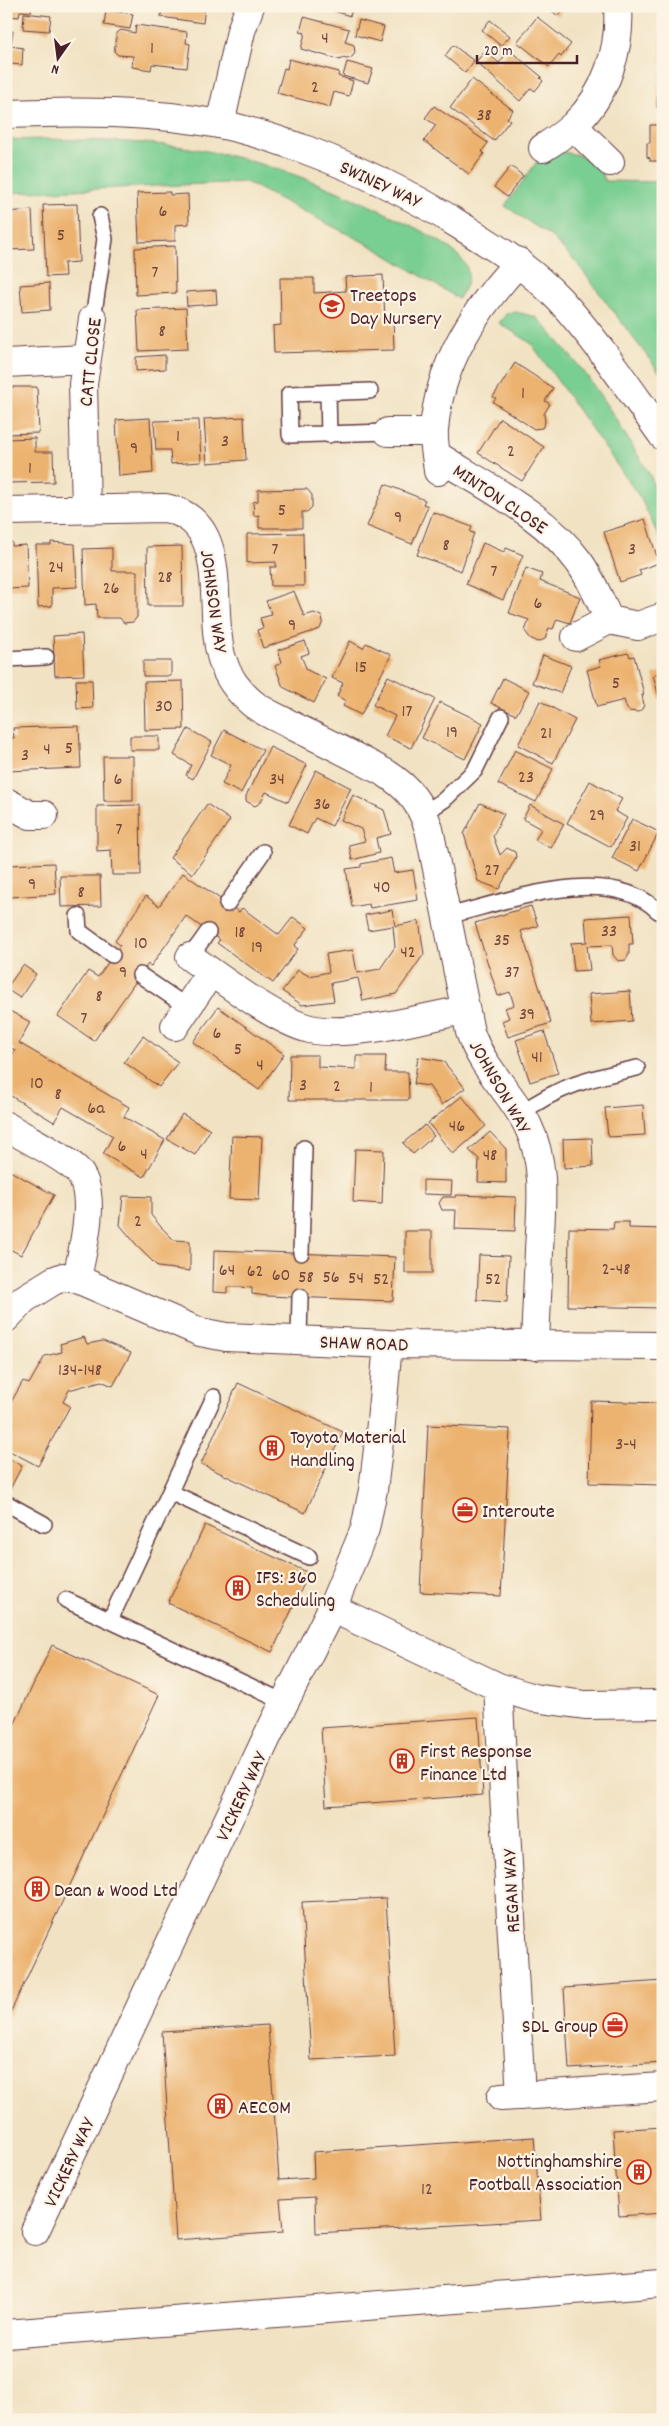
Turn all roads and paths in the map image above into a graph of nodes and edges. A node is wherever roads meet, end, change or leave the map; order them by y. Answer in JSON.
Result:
{"nodes":[{"id":1,"x":250,"y":6,"type":"edge"},
{"id":2,"x":618,"y":6,"type":"edge"},
{"id":3,"x":6,"y":114,"type":"edge"},
{"id":4,"x":220,"y":124,"type":"junction"},
{"id":5,"x":573,"y":126,"type":"junction"},
{"id":6,"x":544,"y":148,"type":"dead end"},
{"id":7,"x":610,"y":162,"type":"dead end"},
{"id":8,"x":100,"y":216,"type":"dead end"},
{"id":9,"x":518,"y":262,"type":"junction"},
{"id":10,"x":93,"y":319,"type":"joint"},
{"id":11,"x":86,"y":359,"type":"junction"},
{"id":12,"x":6,"y":363,"type":"edge"},
{"id":13,"x":370,"y":391,"type":"dead end"},
{"id":14,"x":328,"y":393,"type":"junction"},
{"id":15,"x":388,"y":432,"type":"joint"},
{"id":16,"x":329,"y":435,"type":"junction"},
{"id":17,"x":663,"y":436,"type":"edge"},
{"id":18,"x":436,"y":453,"type":"junction"},
{"id":19,"x":86,"y":509,"type":"junction"},
{"id":20,"x":6,"y":511,"type":"edge"},
{"id":21,"x":663,"y":617,"type":"edge"},
{"id":22,"x":609,"y":620,"type":"junction"},
{"id":23,"x":576,"y":637,"type":"dead end"},
{"id":24,"x":46,"y":657,"type":"dead end"},
{"id":25,"x":6,"y":659,"type":"edge"},
{"id":26,"x":500,"y":717,"type":"dead end"},
{"id":27,"x":6,"y":802,"type":"edge"},
{"id":28,"x":424,"y":813,"type":"junction"},
{"id":29,"x":44,"y":815,"type":"dead end"},
{"id":30,"x":263,"y":852,"type":"dead end"},
{"id":31,"x":227,"y":904,"type":"dead end"},
{"id":32,"x":658,"y":911,"type":"dead end"},
{"id":33,"x":78,"y":916,"type":"dead end"},
{"id":34,"x":447,"y":916,"type":"junction"},
{"id":35,"x":208,"y":932,"type":"dead end"},
{"id":36,"x":112,"y":955,"type":"dead end"},
{"id":37,"x":201,"y":965,"type":"junction"},
{"id":38,"x":140,"y":975,"type":"dead end"},
{"id":39,"x":464,"y":1010,"type":"junction"},
{"id":40,"x":181,"y":1016,"type":"joint"},
{"id":41,"x":637,"y":1068,"type":"dead end"},
{"id":42,"x":520,"y":1114,"type":"junction"},
{"id":43,"x":6,"y":1126,"type":"edge"},
{"id":44,"x":304,"y":1148,"type":"dead end"},
{"id":45,"x":301,"y":1253,"type":"dead end"},
{"id":46,"x":77,"y":1279,"type":"junction"},
{"id":47,"x":300,"y":1297,"type":"dead end"},
{"id":48,"x":6,"y":1318,"type":"edge"},
{"id":49,"x":299,"y":1340,"type":"junction"},
{"id":50,"x":388,"y":1344,"type":"junction"},
{"id":51,"x":535,"y":1346,"type":"junction"},
{"id":52,"x":663,"y":1346,"type":"edge"},
{"id":53,"x":214,"y":1397,"type":"dead end"},
{"id":54,"x":170,"y":1492,"type":"junction"},
{"id":55,"x":6,"y":1503,"type":"edge"},
{"id":56,"x":44,"y":1524,"type":"dead end"},
{"id":57,"x":309,"y":1557,"type":"dead end"},
{"id":58,"x":66,"y":1600,"type":"dead end"},
{"id":59,"x":332,"y":1608,"type":"junction"},
{"id":60,"x":110,"y":1620,"type":"junction"},
{"id":61,"x":498,"y":1687,"type":"junction"},
{"id":62,"x":284,"y":1702,"type":"junction"},
{"id":63,"x":663,"y":1704,"type":"edge"},
{"id":64,"x":663,"y":2087,"type":"edge"},
{"id":65,"x":35,"y":2231,"type":"dead end"},
{"id":66,"x":663,"y":2282,"type":"edge"},
{"id":67,"x":6,"y":2334,"type":"edge"}],
"edges":[{"from":1,"to":4,"type":"street"},
{"from":2,"to":5,"type":"street"},
{"from":3,"to":4,"type":"street","name":"SWINEY WAY"},
{"from":4,"to":9,"type":"street","name":"SWINEY WAY"},
{"from":5,"to":6,"type":"street"},
{"from":5,"to":7,"type":"street"},
{"from":8,"to":10,"type":"lane","name":"CATT CLOSE"},
{"from":9,"to":17,"type":"street","name":"SWINEY WAY"},
{"from":9,"to":18,"type":"street"},
{"from":10,"to":11,"type":"street","name":"CATT CLOSE"},
{"from":11,"to":12,"type":"street"},
{"from":11,"to":19,"type":"street","name":"CATT CLOSE"},
{"from":13,"to":14,"type":"lane"},
{"from":14,"to":16,"type":"lane"},
{"from":14,"to":16,"type":"lane"},
{"from":15,"to":16,"type":"lane"},
{"from":15,"to":18,"type":"street"},
{"from":18,"to":22,"type":"street","name":"MINTON CLOSE"},
{"from":19,"to":20,"type":"street","name":"JOHNSON WAY"},
{"from":19,"to":28,"type":"street","name":"JOHNSON WAY"},
{"from":21,"to":22,"type":"street"},
{"from":22,"to":23,"type":"street"},
{"from":24,"to":25,"type":"lane"},
{"from":26,"to":28,"type":"lane"},
{"from":27,"to":29,"type":"street"},
{"from":28,"to":34,"type":"street","name":"JOHNSON WAY"},
{"from":30,"to":31,"type":"lane"},
{"from":32,"to":34,"type":"lane"},
{"from":33,"to":36,"type":"lane"},
{"from":34,"to":39,"type":"street","name":"JOHNSON WAY"},
{"from":35,"to":37,"type":"lane"},
{"from":37,"to":39,"type":"street"},
{"from":37,"to":40,"type":"street"},
{"from":38,"to":40,"type":"lane"},
{"from":39,"to":42,"type":"street","name":"JOHNSON WAY"},
{"from":41,"to":42,"type":"lane"},
{"from":42,"to":51,"type":"street","name":"JOHNSON WAY"},
{"from":43,"to":46,"type":"street"},
{"from":44,"to":45,"type":"lane"},
{"from":46,"to":48,"type":"street"},
{"from":46,"to":49,"type":"street","name":"SHAW ROAD"},
{"from":47,"to":49,"type":"lane"},
{"from":49,"to":50,"type":"street","name":"SHAW ROAD"},
{"from":50,"to":51,"type":"street","name":"SHAW ROAD"},
{"from":50,"to":59,"type":"street","name":"VICKERY WAY"},
{"from":51,"to":52,"type":"street","name":"SHAW ROAD"},
{"from":53,"to":54,"type":"lane"},
{"from":54,"to":57,"type":"lane"},
{"from":54,"to":60,"type":"lane"},
{"from":55,"to":56,"type":"lane"},
{"from":58,"to":60,"type":"lane"},
{"from":59,"to":61,"type":"street"},
{"from":59,"to":62,"type":"street","name":"VICKERY WAY"},
{"from":60,"to":62,"type":"lane"},
{"from":61,"to":63,"type":"street"},
{"from":61,"to":64,"type":"street","name":"REGAN WAY"},
{"from":62,"to":65,"type":"street","name":"VICKERY WAY"},
{"from":66,"to":67,"type":"street"}]}
